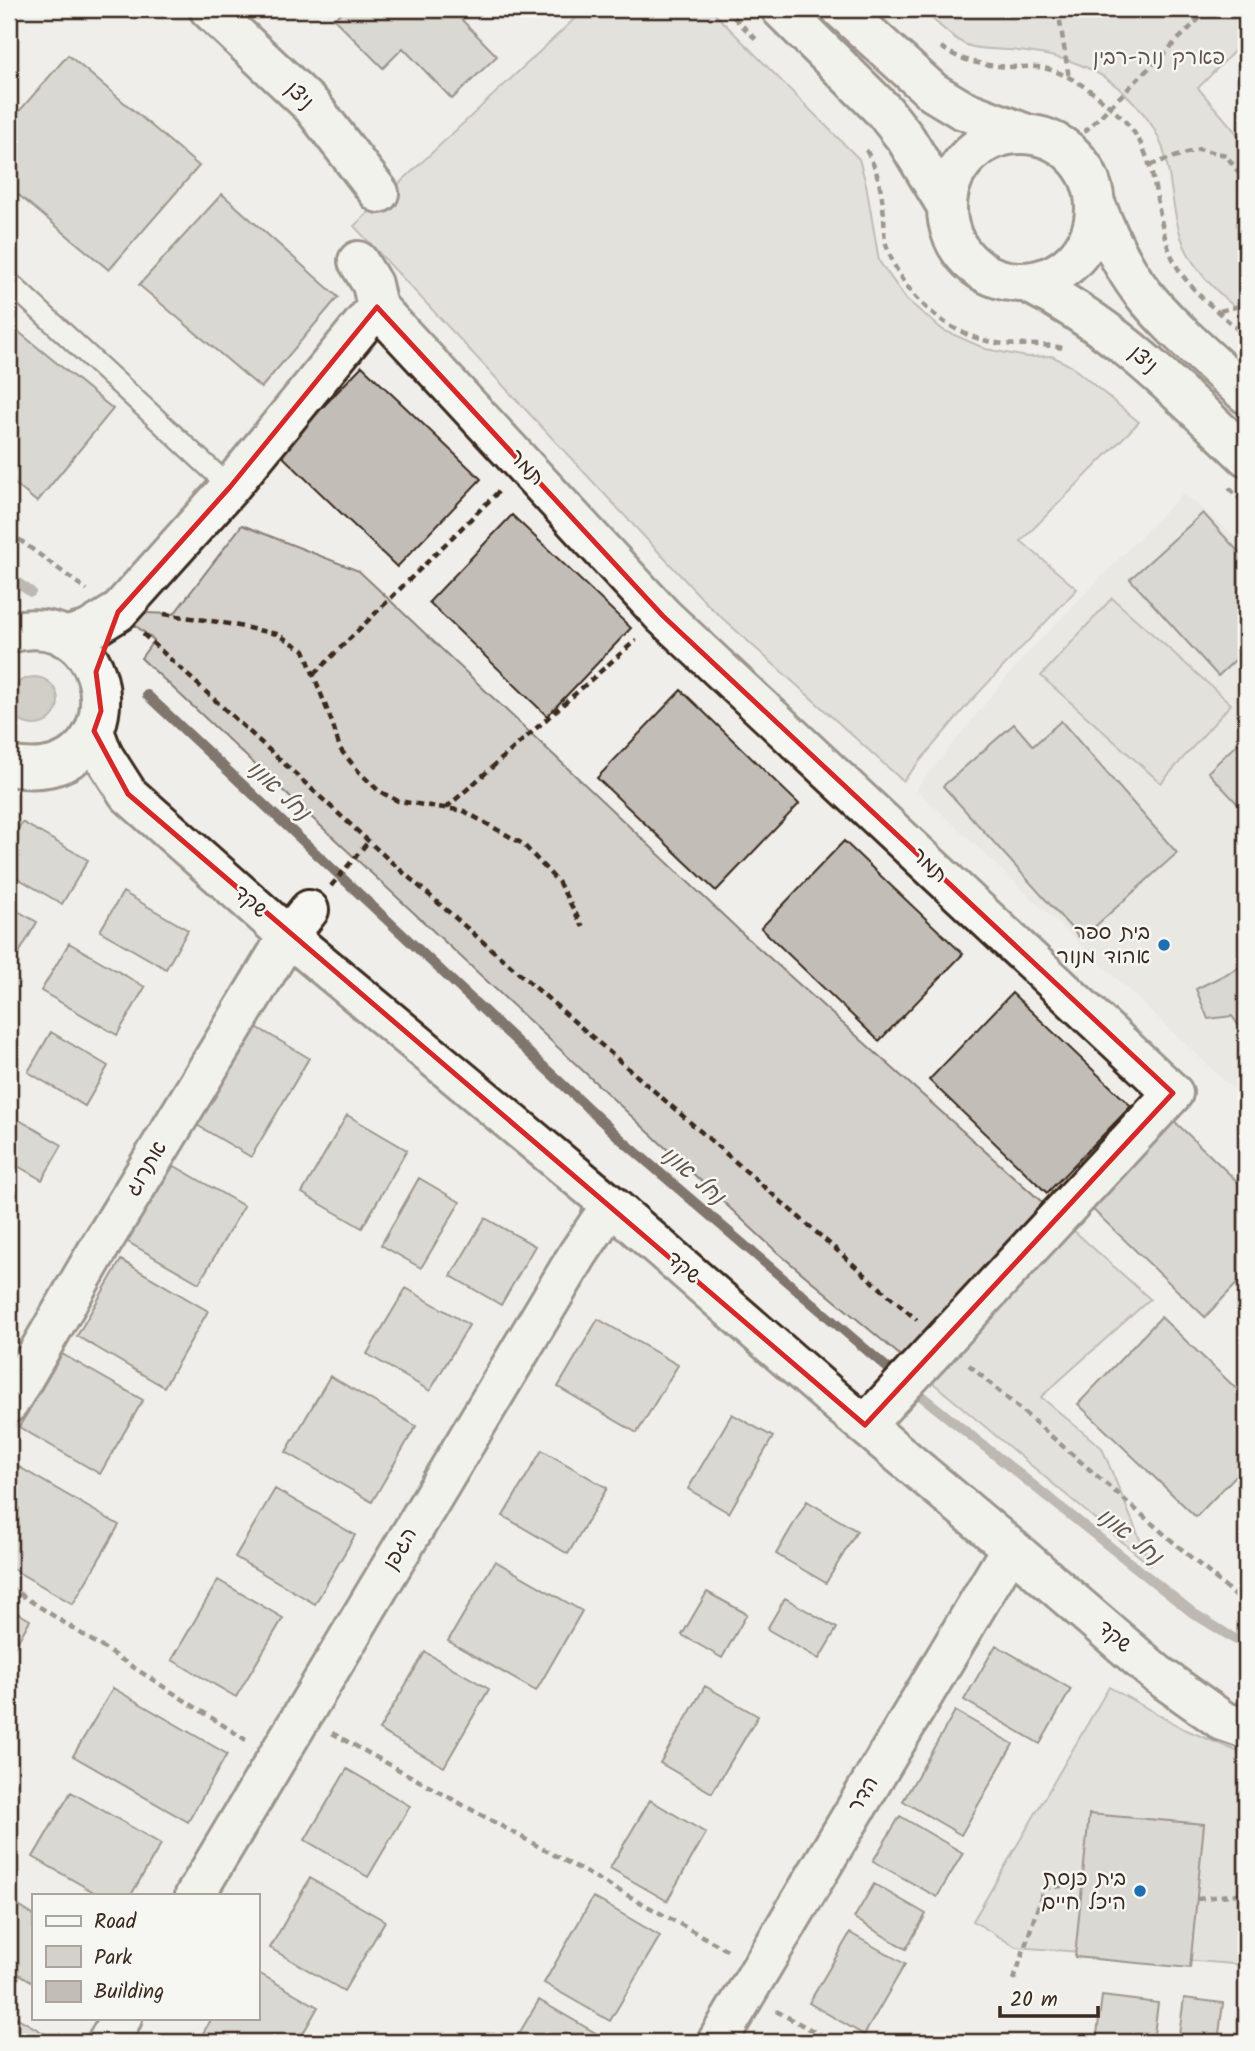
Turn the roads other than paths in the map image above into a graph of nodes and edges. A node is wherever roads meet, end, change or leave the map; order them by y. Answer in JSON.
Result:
{"nodes":[{"id":1,"x":209,"y":9,"type":"edge"},
{"id":2,"x":781,"y":9,"type":"edge"},
{"id":3,"x":841,"y":9,"type":"edge"},
{"id":4,"x":1024,"y":133,"type":"junction"},
{"id":5,"x":379,"y":193,"type":"dead end"},
{"id":6,"x":1095,"y":203,"type":"junction"},
{"id":7,"x":947,"y":205,"type":"junction"},
{"id":8,"x":358,"y":261,"type":"dead end"},
{"id":9,"x":9,"y":282,"type":"edge"},
{"id":10,"x":1026,"y":282,"type":"junction"},
{"id":11,"x":377,"y":307,"type":"junction"},
{"id":12,"x":1246,"y":394,"type":"edge"},
{"id":13,"x":1236,"y":471,"type":"edge"},
{"id":14,"x":230,"y":487,"type":"junction"},
{"id":15,"x":118,"y":612,"type":"junction"},
{"id":16,"x":9,"y":632,"type":"edge"},
{"id":17,"x":64,"y":637,"type":"junction"},
{"id":18,"x":96,"y":671,"type":"junction"},
{"id":19,"x":94,"y":731,"type":"junction"},
{"id":20,"x":26,"y":771,"type":"edge"},
{"id":21,"x":128,"y":794,"type":"junction"},
{"id":22,"x":299,"y":923,"type":"junction"},
{"id":23,"x":611,"y":1205,"type":"junction"},
{"id":24,"x":9,"y":1403,"type":"edge"},
{"id":25,"x":865,"y":1425,"type":"junction"},
{"id":26,"x":1011,"y":1548,"type":"junction"},
{"id":27,"x":1246,"y":1729,"type":"edge"},
{"id":28,"x":196,"y":1894,"type":"edge"},
{"id":29,"x":121,"y":2020,"type":"edge"},
{"id":30,"x":107,"y":2042,"type":"edge"},
{"id":31,"x":717,"y":2042,"type":"edge"}],
"edges":[{"from":1,"to":5,"type":"street","name":"ניצן"},
{"from":2,"to":7,"type":"street"},
{"from":3,"to":4,"type":"street"},
{"from":4,"to":6,"type":"street"},
{"from":4,"to":7,"type":"street"},
{"from":6,"to":10,"type":"street"},
{"from":6,"to":12,"type":"street"},
{"from":7,"to":10,"type":"street"},
{"from":8,"to":11,"type":"street","name":"תמר"},
{"from":9,"to":14,"type":"lane"},
{"from":10,"to":13,"type":"street","name":"ניצן"},
{"from":11,"to":14,"type":"street"},
{"from":11,"to":25,"type":"street","name":"תמר"},
{"from":14,"to":15,"type":"street"},
{"from":15,"to":17,"type":"street"},
{"from":15,"to":18,"type":"street"},
{"from":16,"to":17,"type":"street"},
{"from":17,"to":18,"type":"street"},
{"from":18,"to":19,"type":"street"},
{"from":19,"to":20,"type":"street"},
{"from":19,"to":21,"type":"street","name":"שקד"},
{"from":20,"to":21,"type":"street","name":"שקד"},
{"from":21,"to":22,"type":"street","name":"שקד"},
{"from":22,"to":23,"type":"street","name":"שקד"},
{"from":22,"to":24,"type":"street","name":"אתרוג"},
{"from":23,"to":25,"type":"street","name":"שקד"},
{"from":23,"to":28,"type":"street","name":"הגפן"},
{"from":25,"to":26,"type":"street","name":"שקד"},
{"from":26,"to":27,"type":"street","name":"שקד"},
{"from":26,"to":31,"type":"street","name":"הדר"},
{"from":29,"to":30,"type":"street"}]}
